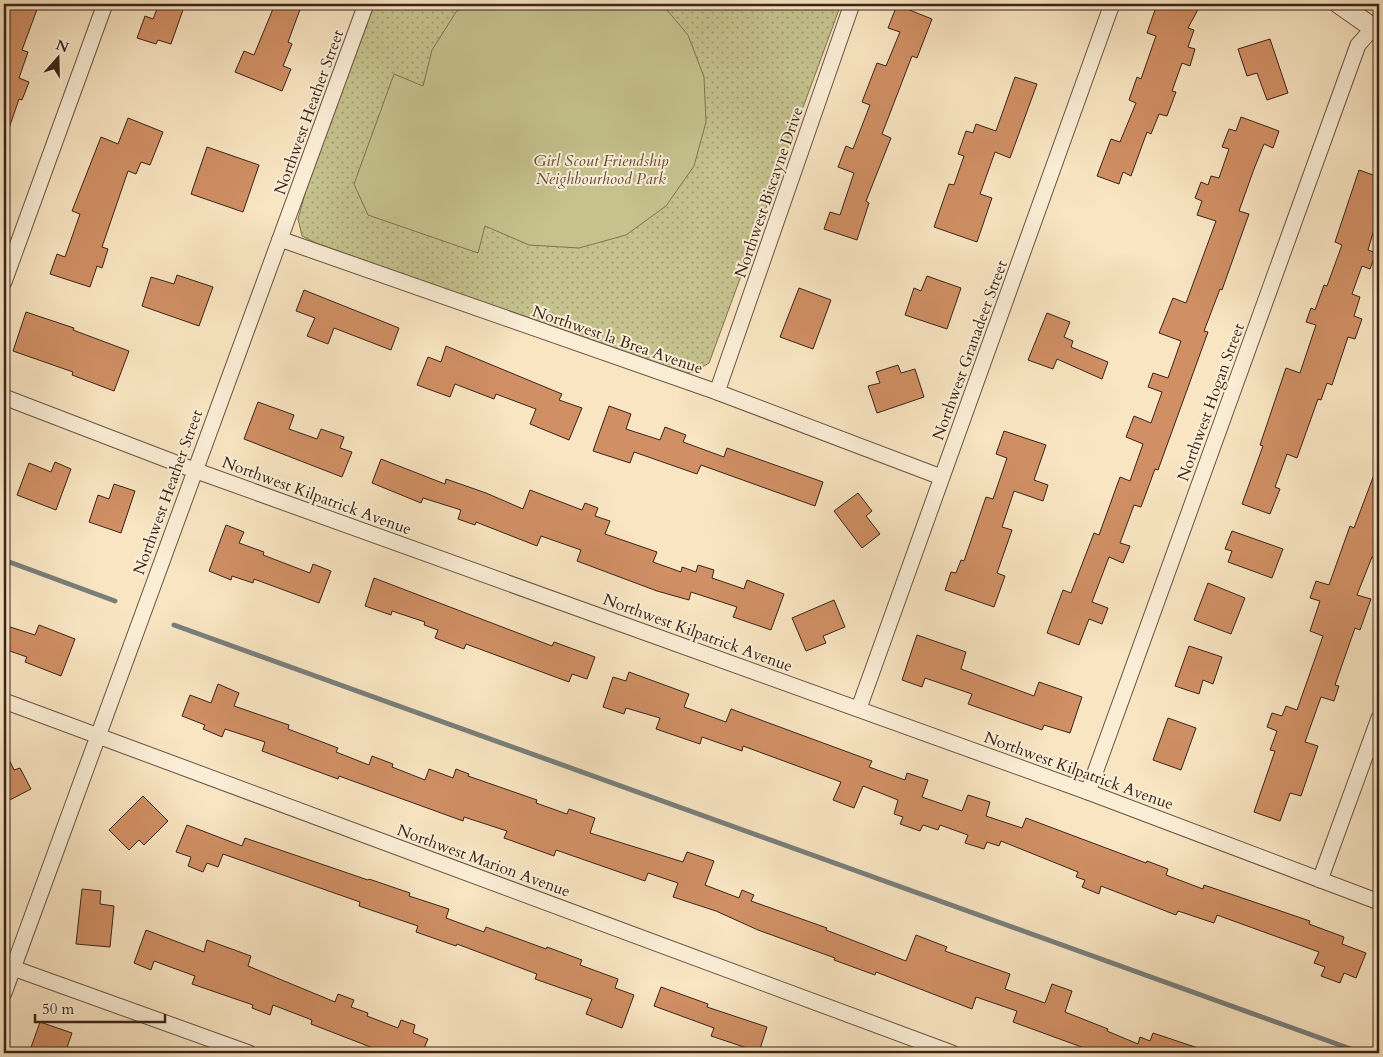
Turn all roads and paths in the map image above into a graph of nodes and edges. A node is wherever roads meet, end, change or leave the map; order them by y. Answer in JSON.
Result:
{"nodes":[{"id":1,"x":105,"y":4,"type":"edge"},
{"id":2,"x":366,"y":4,"type":"edge"},
{"id":3,"x":852,"y":4,"type":"edge"},
{"id":4,"x":1112,"y":4,"type":"edge"},
{"id":5,"x":1339,"y":4,"type":"edge"},
{"id":6,"x":1376,"y":30,"type":"edge"},
{"id":7,"x":280,"y":238,"type":"junction"},
{"id":8,"x":4,"y":282,"type":"edge"},
{"id":9,"x":717,"y":392,"type":"junction"},
{"id":10,"x":4,"y":397,"type":"edge"},
{"id":11,"x":194,"y":470,"type":"junction"},
{"id":12,"x":941,"y":477,"type":"junction"},
{"id":13,"x":4,"y":701,"type":"edge"},
{"id":14,"x":859,"y":708,"type":"junction"},
{"id":15,"x":1379,"y":718,"type":"edge"},
{"id":16,"x":97,"y":735,"type":"junction"},
{"id":17,"x":1088,"y":792,"type":"junction"},
{"id":18,"x":1320,"y":880,"type":"junction"},
{"id":19,"x":1379,"y":902,"type":"edge"},
{"id":20,"x":13,"y":968,"type":"junction"},
{"id":21,"x":4,"y":993,"type":"edge"},
{"id":22,"x":249,"y":1053,"type":"edge"},
{"id":23,"x":952,"y":1053,"type":"edge"}],
"edges":[{"from":1,"to":8,"type":"street"},
{"from":2,"to":7,"type":"street","name":"Northwest Heather Street"},
{"from":3,"to":9,"type":"street","name":"Northwest Biscayne Drive"},
{"from":4,"to":12,"type":"street","name":"Northwest Granadeer Street"},
{"from":5,"to":6,"type":"street"},
{"from":6,"to":17,"type":"street","name":"Northwest Hogan Street"},
{"from":7,"to":9,"type":"street","name":"Northwest la Brea Avenue"},
{"from":7,"to":11,"type":"street","name":"Northwest Heather Street"},
{"from":9,"to":12,"type":"street","name":"Northwest la Brea Avenue"},
{"from":10,"to":11,"type":"street","name":"Northwest Kilpatrick Avenue"},
{"from":11,"to":14,"type":"street","name":"Northwest Kilpatrick Avenue"},
{"from":11,"to":16,"type":"street","name":"Northwest Heather Street"},
{"from":12,"to":14,"type":"street","name":"Northwest Granadeer Street"},
{"from":13,"to":16,"type":"street","name":"Northwest Marion Avenue"},
{"from":14,"to":17,"type":"street","name":"Northwest Kilpatrick Avenue"},
{"from":15,"to":18,"type":"street"},
{"from":16,"to":20,"type":"street","name":"Northwest Heather Street"},
{"from":16,"to":23,"type":"street","name":"Northwest Marion Avenue"},
{"from":17,"to":18,"type":"street","name":"Northwest Kilpatrick Avenue"},
{"from":18,"to":19,"type":"street","name":"Northwest Kilpatrick Avenue"},
{"from":20,"to":21,"type":"street","name":"Northwest Heather Street"},
{"from":20,"to":22,"type":"street"}]}
